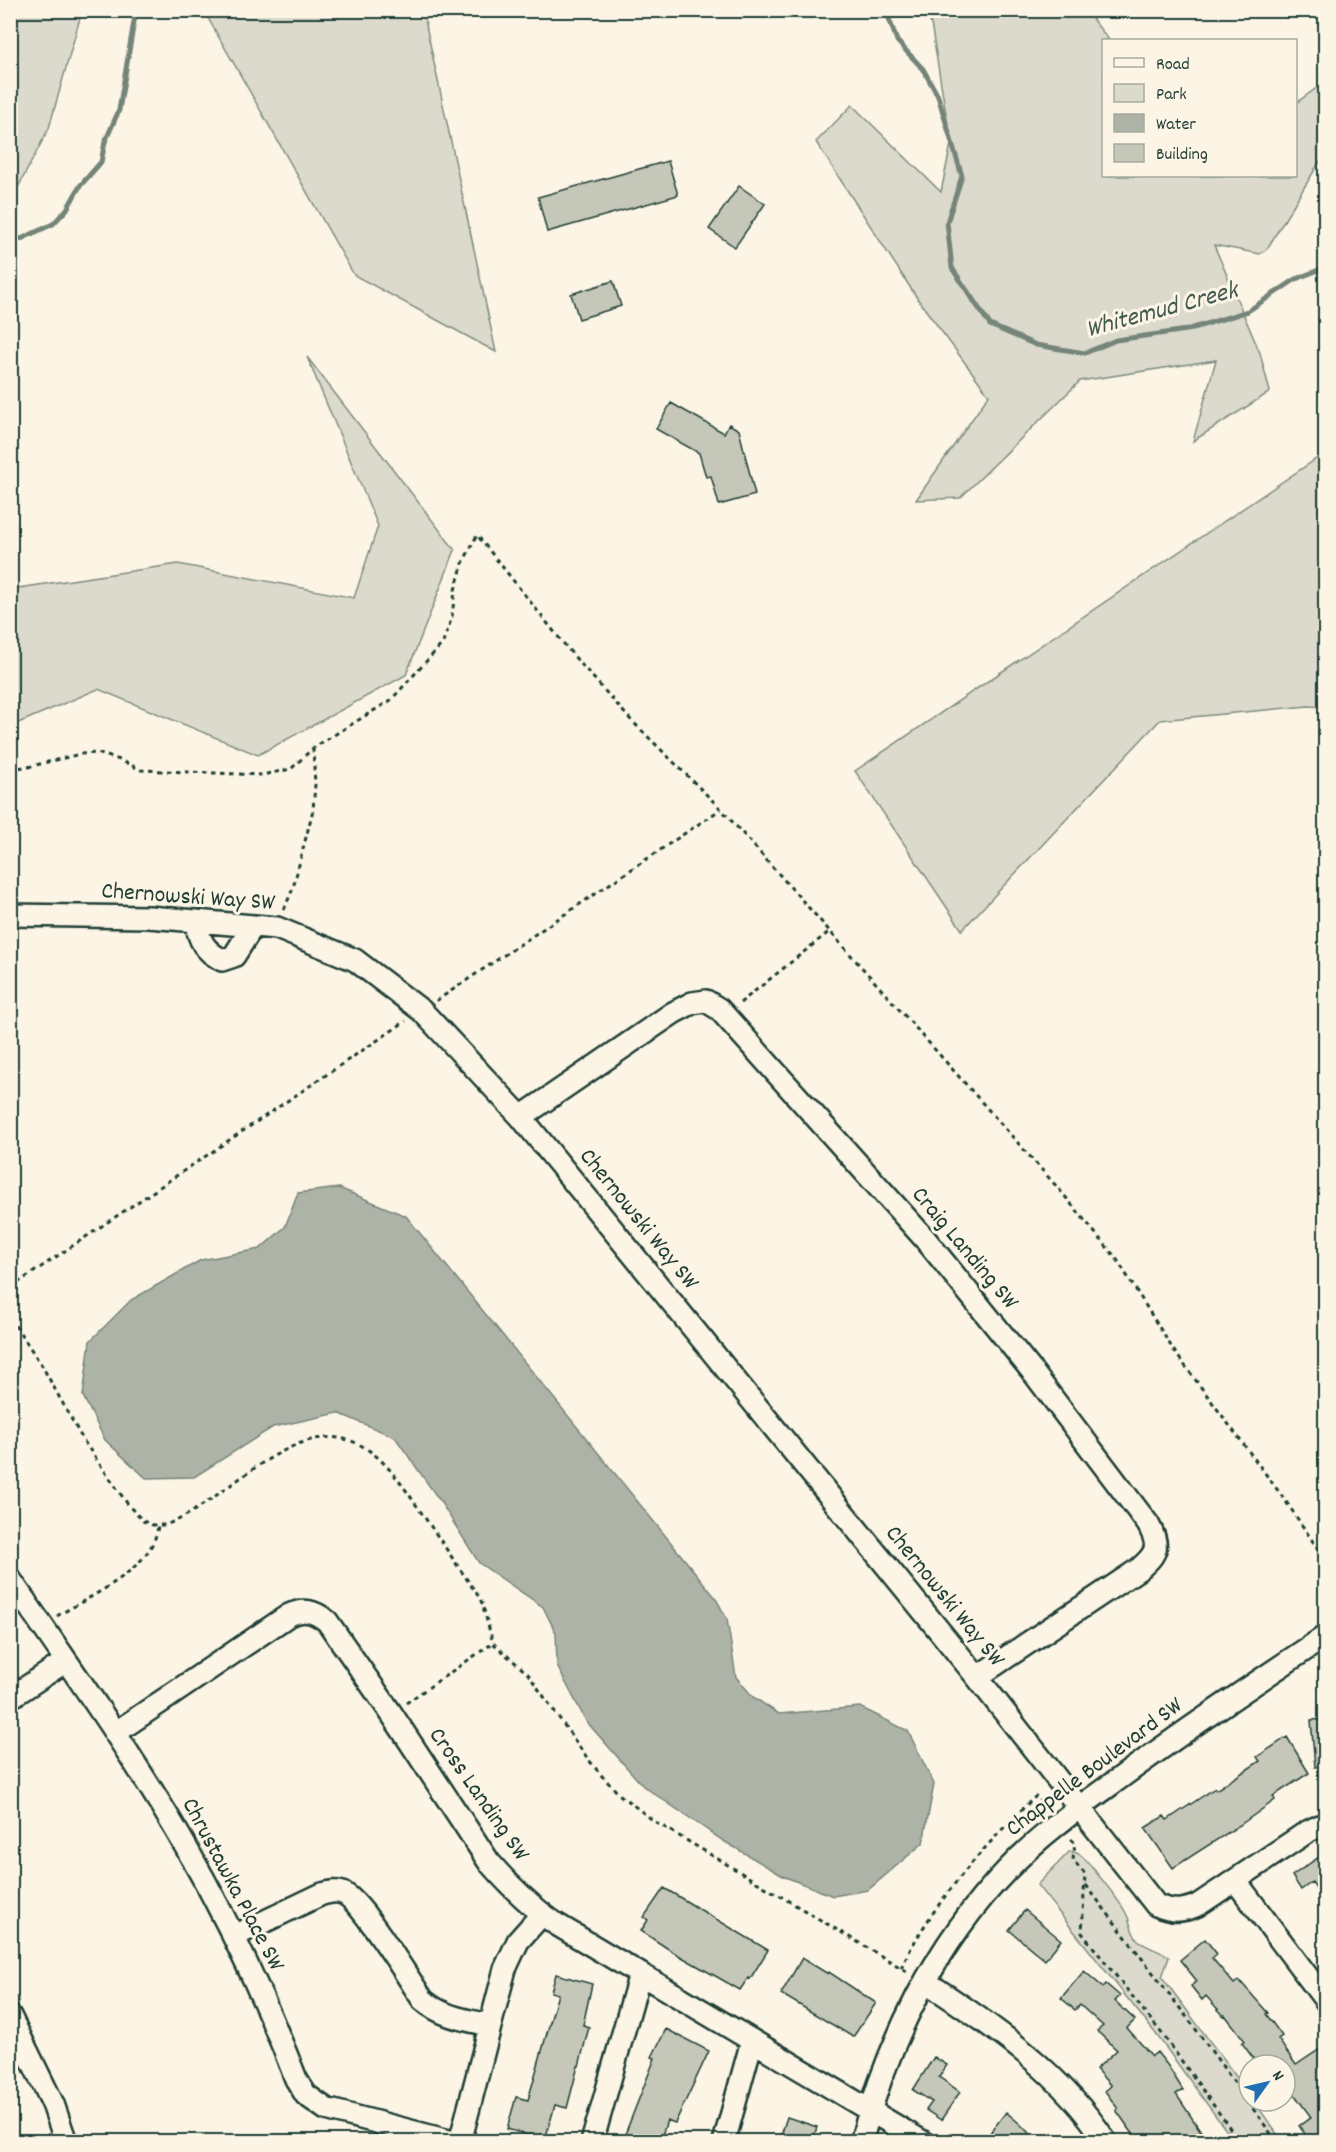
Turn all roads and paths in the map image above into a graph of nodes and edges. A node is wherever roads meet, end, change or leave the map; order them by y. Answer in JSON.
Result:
{"nodes":[{"id":1,"x":313,"y":748,"type":"junction"},
{"id":2,"x":10,"y":768,"type":"edge"},
{"id":3,"x":721,"y":809,"type":"junction"},
{"id":4,"x":10,"y":915,"type":"edge"},
{"id":5,"x":196,"y":922,"type":"junction"},
{"id":6,"x":253,"y":926,"type":"junction"},
{"id":7,"x":277,"y":928,"type":"junction"},
{"id":8,"x":830,"y":931,"type":"junction"},
{"id":9,"x":422,"y":1011,"type":"junction"},
{"id":10,"x":725,"y":1015,"type":"junction"},
{"id":11,"x":520,"y":1117,"type":"junction"},
{"id":12,"x":10,"y":1288,"type":"edge"},
{"id":13,"x":10,"y":1318,"type":"edge"},
{"id":14,"x":158,"y":1525,"type":"junction"},
{"id":15,"x":1326,"y":1561,"type":"edge"},
{"id":16,"x":10,"y":1579,"type":"edge"},
{"id":17,"x":42,"y":1626,"type":"junction"},
{"id":18,"x":1326,"y":1636,"type":"edge"},
{"id":19,"x":493,"y":1643,"type":"junction"},
{"id":20,"x":66,"y":1661,"type":"junction"},
{"id":21,"x":977,"y":1677,"type":"junction"},
{"id":22,"x":10,"y":1698,"type":"edge"},
{"id":23,"x":391,"y":1713,"type":"junction"},
{"id":24,"x":115,"y":1733,"type":"junction"},
{"id":25,"x":1079,"y":1807,"type":"junction"},
{"id":26,"x":1059,"y":1823,"type":"junction"},
{"id":27,"x":1326,"y":1823,"type":"edge"},
{"id":28,"x":1234,"y":1880,"type":"junction"},
{"id":29,"x":1084,"y":1883,"type":"junction"},
{"id":30,"x":542,"y":1914,"type":"junction"},
{"id":31,"x":234,"y":1936,"type":"junction"},
{"id":32,"x":900,"y":1968,"type":"junction"},
{"id":33,"x":640,"y":1974,"type":"junction"},
{"id":34,"x":926,"y":1982,"type":"junction"},
{"id":35,"x":1326,"y":2001,"type":"edge"},
{"id":36,"x":10,"y":2016,"type":"edge"},
{"id":37,"x":490,"y":2025,"type":"junction"},
{"id":38,"x":752,"y":2041,"type":"junction"},
{"id":39,"x":869,"y":2111,"type":"junction"},
{"id":40,"x":66,"y":2142,"type":"edge"},
{"id":41,"x":453,"y":2142,"type":"edge"},
{"id":42,"x":460,"y":2142,"type":"edge"},
{"id":43,"x":592,"y":2142,"type":"edge"},
{"id":44,"x":724,"y":2142,"type":"edge"},
{"id":45,"x":861,"y":2142,"type":"edge"},
{"id":46,"x":923,"y":2142,"type":"edge"},
{"id":47,"x":1106,"y":2142,"type":"edge"},
{"id":48,"x":1240,"y":2142,"type":"edge"},
{"id":49,"x":1277,"y":2142,"type":"edge"}],
"edges":[{"from":1,"to":2,"type":"path"},
{"from":1,"to":3,"type":"path"},
{"from":1,"to":7,"type":"path"},
{"from":3,"to":8,"type":"path"},
{"from":3,"to":9,"type":"path"},
{"from":4,"to":5,"type":"street","name":"Chernowski Way SW"},
{"from":5,"to":6,"type":"street","name":"Chernowski Way SW"},
{"from":5,"to":6,"type":"street"},
{"from":6,"to":7,"type":"street","name":"Chernowski Way SW"},
{"from":7,"to":9,"type":"street","name":"Chernowski Way SW"},
{"from":8,"to":10,"type":"path"},
{"from":8,"to":15,"type":"path"},
{"from":9,"to":11,"type":"street","name":"Chernowski Way SW"},
{"from":9,"to":12,"type":"path"},
{"from":10,"to":11,"type":"street","name":"Craig Landing SW"},
{"from":10,"to":21,"type":"street","name":"Craig Landing SW"},
{"from":11,"to":21,"type":"street","name":"Chernowski Way SW"},
{"from":13,"to":14,"type":"path"},
{"from":14,"to":17,"type":"path"},
{"from":14,"to":19,"type":"path"},
{"from":16,"to":17,"type":"street","name":"Chrustawka Place SW"},
{"from":17,"to":20,"type":"street","name":"Chrustawka Place SW"},
{"from":18,"to":25,"type":"street","name":"Chappelle Boulevard SW"},
{"from":19,"to":23,"type":"path"},
{"from":19,"to":32,"type":"path"},
{"from":20,"to":22,"type":"street"},
{"from":20,"to":24,"type":"street","name":"Chrustawka Place SW"},
{"from":21,"to":25,"type":"street","name":"Chernowski Way SW"},
{"from":23,"to":24,"type":"street","name":"Cross Landing SW"},
{"from":23,"to":30,"type":"street","name":"Cross Landing SW"},
{"from":24,"to":31,"type":"street","name":"Chrustawka Place SW"},
{"from":25,"to":26,"type":"street","name":"Chappelle Boulevard SW"},
{"from":25,"to":28,"type":"street","name":"Chernowski Way SW"},
{"from":26,"to":29,"type":"path"},
{"from":26,"to":32,"type":"path"},
{"from":26,"to":34,"type":"street","name":"Chappelle Boulevard SW"},
{"from":27,"to":28,"type":"street","name":"Chernowski Way SW"},
{"from":28,"to":35,"type":"street"},
{"from":29,"to":48,"type":"path"},
{"from":29,"to":49,"type":"path"},
{"from":30,"to":33,"type":"street","name":"Cross Landing SW"},
{"from":30,"to":37,"type":"street"},
{"from":31,"to":37,"type":"street"},
{"from":31,"to":41,"type":"street","name":"Chrustawka Place SW"},
{"from":32,"to":34,"type":"path"},
{"from":33,"to":38,"type":"street","name":"Cross Landing SW"},
{"from":33,"to":43,"type":"street"},
{"from":34,"to":39,"type":"street","name":"Chappelle Boulevard SW"},
{"from":34,"to":47,"type":"street"},
{"from":36,"to":40,"type":"street"},
{"from":37,"to":42,"type":"street"},
{"from":38,"to":39,"type":"street","name":"Cross Landing SW"},
{"from":38,"to":44,"type":"street"},
{"from":39,"to":45,"type":"street","name":"Chappelle Boulevard SW"},
{"from":39,"to":46,"type":"street","name":"Cross Landing SW"}]}
